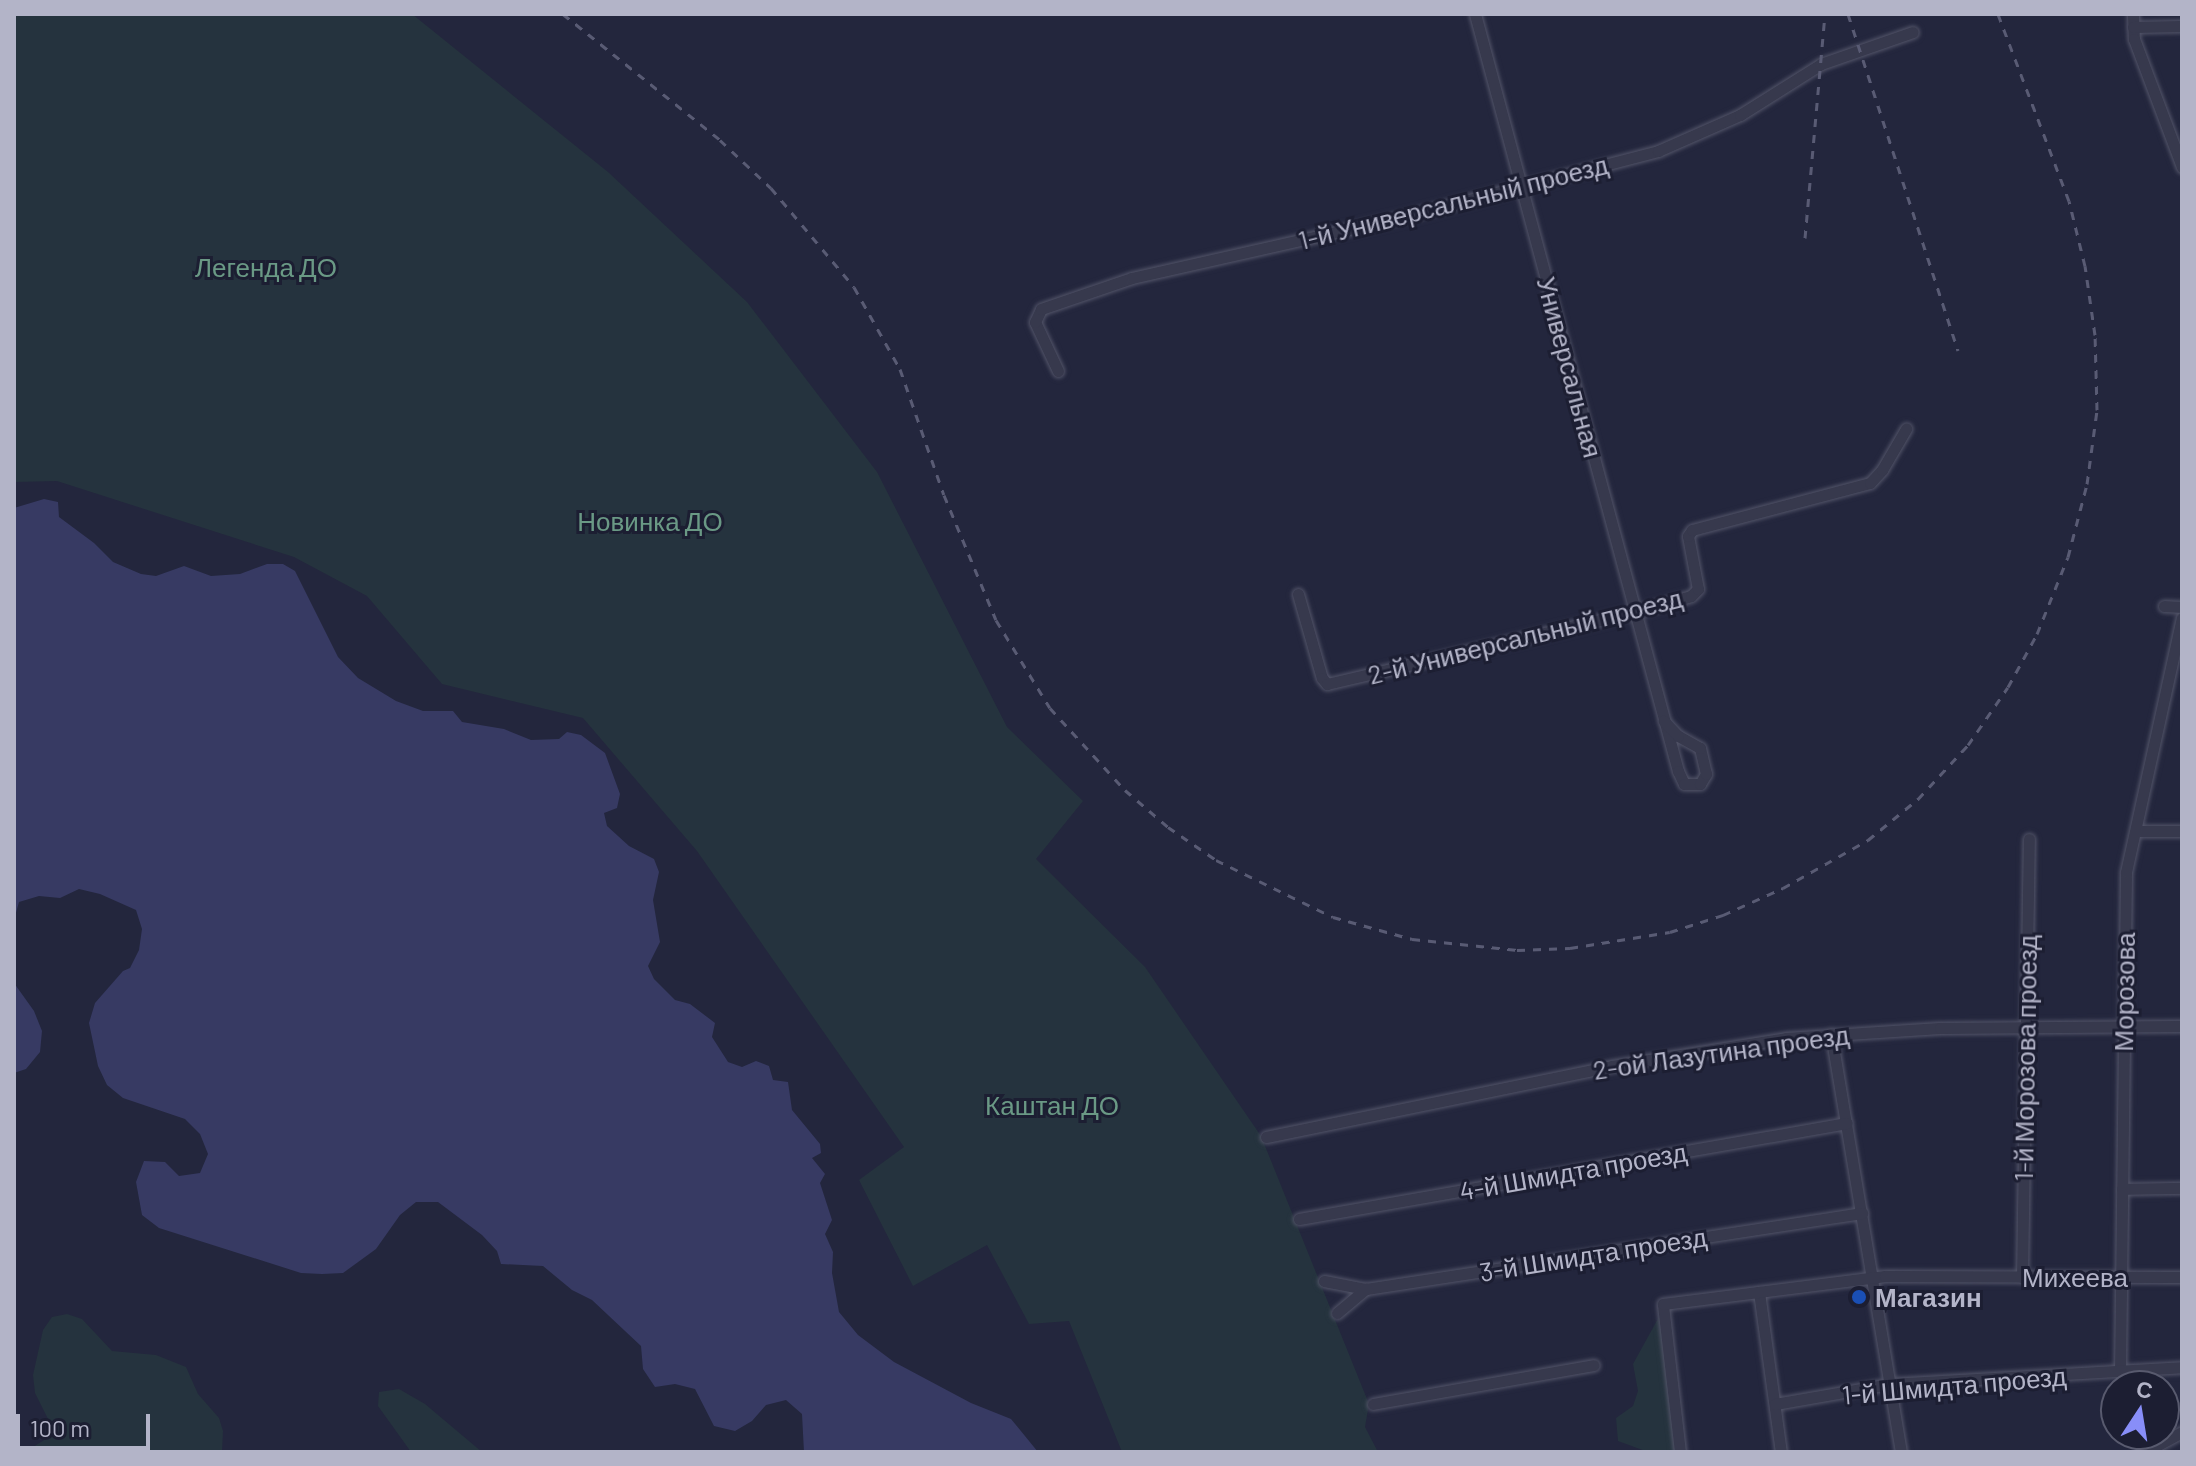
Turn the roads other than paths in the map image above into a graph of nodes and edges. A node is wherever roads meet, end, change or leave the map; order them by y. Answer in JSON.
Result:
{"nodes":[{"id":1,"x":1475,"y":14,"type":"edge"},
{"id":2,"x":2133,"y":20,"type":"edge"},
{"id":3,"x":2182,"y":26,"type":"edge"},
{"id":4,"x":1913,"y":32,"type":"dead end"},
{"id":5,"x":2182,"y":167,"type":"edge"},
{"id":6,"x":1521,"y":188,"type":"junction"},
{"id":7,"x":1058,"y":371,"type":"dead end"},
{"id":8,"x":1906,"y":429,"type":"dead end"},
{"id":9,"x":1298,"y":594,"type":"dead end"},
{"id":10,"x":2164,"y":606,"type":"dead end"},
{"id":11,"x":2182,"y":607,"type":"edge"},
{"id":12,"x":1635,"y":612,"type":"junction"},
{"id":13,"x":2182,"y":618,"type":"edge"},
{"id":14,"x":1664,"y":721,"type":"junction"},
{"id":15,"x":2136,"y":831,"type":"junction"},
{"id":16,"x":2182,"y":831,"type":"edge"},
{"id":17,"x":2029,"y":839,"type":"dead end"},
{"id":18,"x":2124,"y":1026,"type":"junction"},
{"id":19,"x":2182,"y":1026,"type":"edge"},
{"id":20,"x":2025,"y":1027,"type":"junction"},
{"id":21,"x":1831,"y":1034,"type":"junction"},
{"id":22,"x":1847,"y":1123,"type":"junction"},
{"id":23,"x":1266,"y":1137,"type":"dead end"},
{"id":24,"x":2182,"y":1188,"type":"edge"},
{"id":25,"x":2122,"y":1189,"type":"junction"},
{"id":26,"x":1862,"y":1213,"type":"junction"},
{"id":27,"x":1299,"y":1219,"type":"dead end"},
{"id":28,"x":1872,"y":1277,"type":"junction"},
{"id":29,"x":2022,"y":1277,"type":"junction"},
{"id":30,"x":2121,"y":1277,"type":"junction"},
{"id":31,"x":2182,"y":1277,"type":"edge"},
{"id":32,"x":1324,"y":1281,"type":"dead end"},
{"id":33,"x":1366,"y":1289,"type":"junction"},
{"id":34,"x":1759,"y":1292,"type":"junction"},
{"id":35,"x":1337,"y":1313,"type":"dead end"},
{"id":36,"x":1594,"y":1365,"type":"dead end"},
{"id":37,"x":2182,"y":1367,"type":"edge"},
{"id":38,"x":2120,"y":1370,"type":"edge"},
{"id":39,"x":2145,"y":1370,"type":"edge"},
{"id":40,"x":2100,"y":1373,"type":"edge"},
{"id":41,"x":1890,"y":1384,"type":"junction"},
{"id":42,"x":1373,"y":1404,"type":"dead end"},
{"id":43,"x":1775,"y":1404,"type":"junction"},
{"id":44,"x":2182,"y":1432,"type":"edge"},
{"id":45,"x":1680,"y":1452,"type":"edge"},
{"id":46,"x":1781,"y":1452,"type":"edge"},
{"id":47,"x":1901,"y":1452,"type":"edge"},
{"id":48,"x":2145,"y":1452,"type":"edge"}],
"edges":[{"from":1,"to":6,"type":"street","name":"Универсальная"},
{"from":2,"to":3,"type":"street"},
{"from":2,"to":5,"type":"street"},
{"from":4,"to":6,"type":"street","name":"1-й Универсальный проезд"},
{"from":6,"to":7,"type":"street","name":"1-й Универсальный проезд"},
{"from":6,"to":12,"type":"street","name":"Универсальная"},
{"from":8,"to":12,"type":"street","name":"2-й Универсальный проезд"},
{"from":9,"to":12,"type":"street","name":"2-й Универсальный проезд"},
{"from":10,"to":11,"type":"street"},
{"from":12,"to":14,"type":"street","name":"Универсальная"},
{"from":13,"to":15,"type":"street","name":"Морозова"},
{"from":14,"to":14,"type":"street","name":"Универсальная"},
{"from":15,"to":16,"type":"street"},
{"from":15,"to":18,"type":"street","name":"Морозова"},
{"from":17,"to":20,"type":"street","name":"1-й Морозова проезд"},
{"from":18,"to":19,"type":"street","name":"2-ой Лазутина проезд"},
{"from":18,"to":20,"type":"street","name":"2-ой Лазутина проезд"},
{"from":18,"to":25,"type":"street","name":"Морозова"},
{"from":20,"to":21,"type":"street","name":"2-ой Лазутина проезд"},
{"from":20,"to":29,"type":"street","name":"1-й Морозова проезд"},
{"from":21,"to":22,"type":"street"},
{"from":21,"to":23,"type":"street","name":"2-ой Лазутина проезд"},
{"from":22,"to":26,"type":"street"},
{"from":22,"to":27,"type":"street","name":"4-й Шмидта проезд"},
{"from":24,"to":25,"type":"street"},
{"from":25,"to":30,"type":"street","name":"Морозова"},
{"from":26,"to":28,"type":"street"},
{"from":26,"to":33,"type":"street","name":"3-й Шмидта проезд"},
{"from":28,"to":29,"type":"street","name":"Михеева"},
{"from":28,"to":34,"type":"street"},
{"from":28,"to":41,"type":"street"},
{"from":29,"to":30,"type":"street","name":"Михеева"},
{"from":30,"to":31,"type":"street","name":"Михеева"},
{"from":30,"to":38,"type":"street","name":"Морозова"},
{"from":32,"to":33,"type":"street","name":"3-й Шмидта проезд"},
{"from":33,"to":35,"type":"street"},
{"from":34,"to":43,"type":"street"},
{"from":34,"to":45,"type":"street"},
{"from":36,"to":42,"type":"street"},
{"from":37,"to":39,"type":"street","name":"1-й Шмидта проезд"},
{"from":40,"to":41,"type":"street","name":"1-й Шмидта проезд"},
{"from":41,"to":43,"type":"street","name":"1-й Шмидта проезд"},
{"from":41,"to":47,"type":"street"},
{"from":43,"to":46,"type":"street"},
{"from":44,"to":48,"type":"street"}]}
